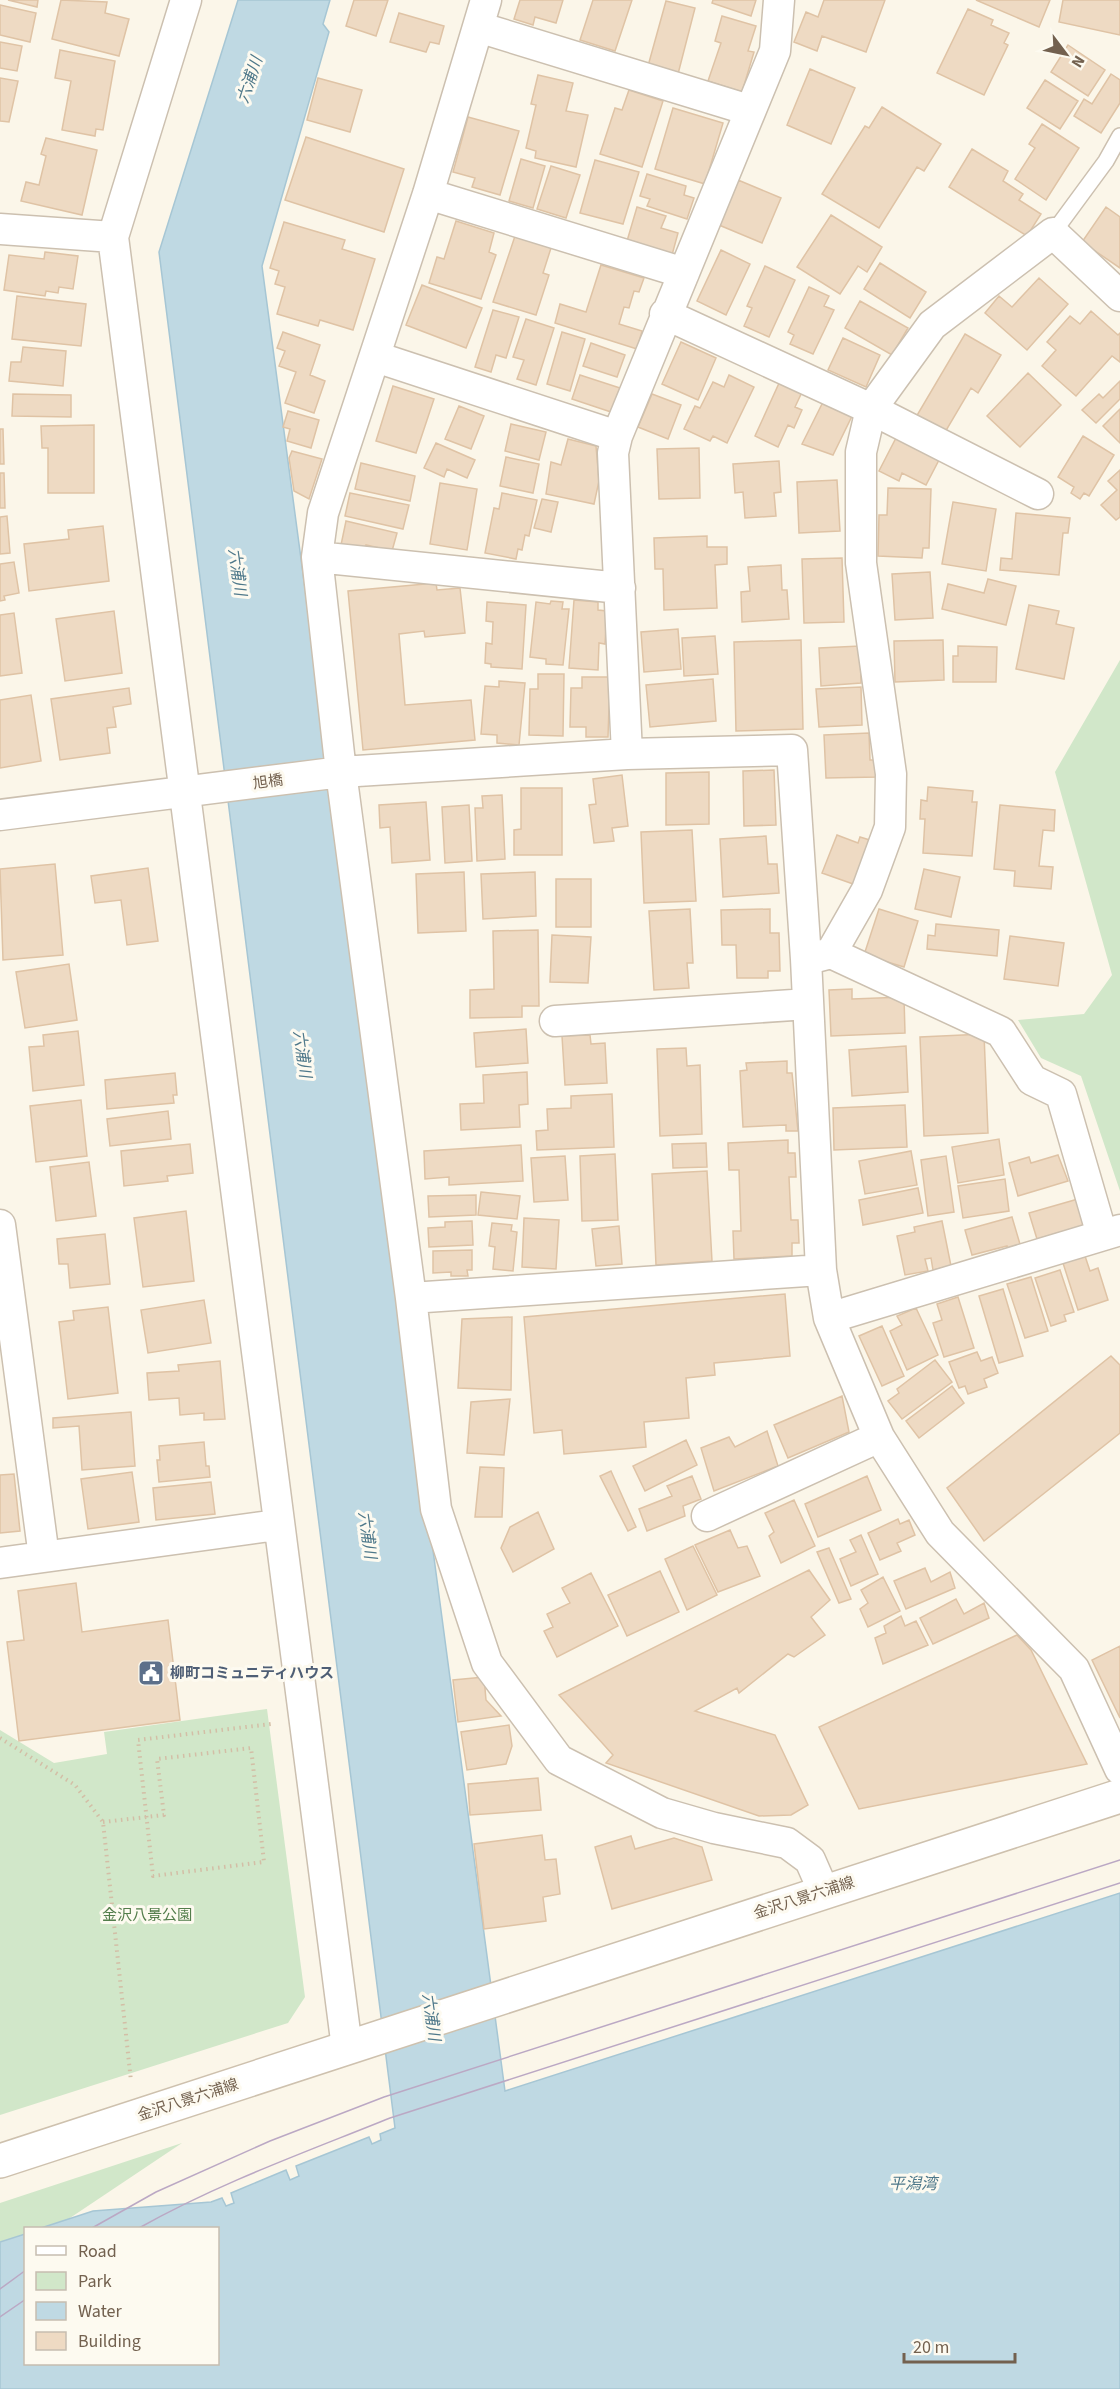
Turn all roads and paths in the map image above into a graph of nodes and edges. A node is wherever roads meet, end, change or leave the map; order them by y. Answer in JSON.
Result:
{"nodes":[{"id":1,"x":186,"y":0,"type":"edge"},
{"id":2,"x":779,"y":0,"type":"edge"},
{"id":3,"x":482,"y":14,"type":"edge"},
{"id":4,"x":749,"y":110,"type":"junction"},
{"id":5,"x":1120,"y":136,"type":"edge"},
{"id":6,"x":428,"y":194,"type":"junction"},
{"id":7,"x":0,"y":230,"type":"edge"},
{"id":8,"x":1053,"y":233,"type":"junction"},
{"id":9,"x":113,"y":237,"type":"junction"},
{"id":10,"x":684,"y":273,"type":"junction"},
{"id":11,"x":1120,"y":296,"type":"edge"},
{"id":12,"x":665,"y":314,"type":"junction"},
{"id":13,"x":376,"y":357,"type":"junction"},
{"id":14,"x":871,"y":410,"type":"junction"},
{"id":15,"x":617,"y":436,"type":"junction"},
{"id":16,"x":1038,"y":494,"type":"dead end"},
{"id":17,"x":316,"y":557,"type":"junction"},
{"id":18,"x":620,"y":588,"type":"junction"},
{"id":19,"x":627,"y":754,"type":"junction"},
{"id":20,"x":332,"y":773,"type":"junction"},
{"id":21,"x":183,"y":793,"type":"junction"},
{"id":22,"x":0,"y":815,"type":"edge"},
{"id":23,"x":819,"y":956,"type":"junction"},
{"id":24,"x":808,"y":1004,"type":"junction"},
{"id":25,"x":555,"y":1021,"type":"dead end"},
{"id":26,"x":0,"y":1225,"type":"edge"},
{"id":27,"x":1111,"y":1232,"type":"edge"},
{"id":28,"x":821,"y":1270,"type":"junction"},
{"id":29,"x":411,"y":1298,"type":"junction"},
{"id":30,"x":828,"y":1318,"type":"junction"},
{"id":31,"x":879,"y":1437,"type":"junction"},
{"id":32,"x":707,"y":1516,"type":"dead end"},
{"id":33,"x":277,"y":1525,"type":"junction"},
{"id":34,"x":44,"y":1557,"type":"junction"},
{"id":35,"x":0,"y":1563,"type":"edge"},
{"id":36,"x":303,"y":1720,"type":"junction"},
{"id":37,"x":0,"y":1738,"type":"edge"},
{"id":38,"x":1120,"y":1769,"type":"edge"},
{"id":39,"x":1120,"y":1796,"type":"edge"},
{"id":40,"x":146,"y":1817,"type":"junction"},
{"id":41,"x":103,"y":1822,"type":"junction"},
{"id":42,"x":824,"y":1892,"type":"junction"},
{"id":43,"x":361,"y":2043,"type":"junction"},
{"id":44,"x":135,"y":2117,"type":"junction"},
{"id":45,"x":0,"y":2161,"type":"edge"}],
"edges":[{"from":1,"to":9,"type":"street"},
{"from":2,"to":4,"type":"street"},
{"from":3,"to":4,"type":"street"},
{"from":3,"to":6,"type":"street"},
{"from":4,"to":10,"type":"street"},
{"from":5,"to":8,"type":"lane"},
{"from":6,"to":10,"type":"street"},
{"from":6,"to":13,"type":"street"},
{"from":7,"to":9,"type":"street"},
{"from":8,"to":11,"type":"street"},
{"from":8,"to":14,"type":"street"},
{"from":9,"to":21,"type":"street"},
{"from":10,"to":12,"type":"street"},
{"from":12,"to":14,"type":"street"},
{"from":12,"to":15,"type":"street"},
{"from":13,"to":15,"type":"street"},
{"from":13,"to":17,"type":"street"},
{"from":14,"to":16,"type":"street"},
{"from":14,"to":23,"type":"street"},
{"from":15,"to":18,"type":"street"},
{"from":17,"to":18,"type":"street"},
{"from":17,"to":20,"type":"street"},
{"from":18,"to":19,"type":"street"},
{"from":19,"to":20,"type":"street","name":"旭橋"},
{"from":19,"to":23,"type":"street","name":"旭橋"},
{"from":20,"to":21,"type":"street","name":"旭橋"},
{"from":20,"to":29,"type":"street"},
{"from":21,"to":22,"type":"street","name":"旭橋"},
{"from":21,"to":33,"type":"street"},
{"from":23,"to":24,"type":"street"},
{"from":23,"to":27,"type":"street"},
{"from":24,"to":25,"type":"street"},
{"from":24,"to":28,"type":"street"},
{"from":26,"to":34,"type":"street"},
{"from":27,"to":30,"type":"street"},
{"from":28,"to":29,"type":"street"},
{"from":28,"to":30,"type":"street"},
{"from":29,"to":42,"type":"street"},
{"from":30,"to":31,"type":"street"},
{"from":31,"to":32,"type":"street"},
{"from":31,"to":38,"type":"street"},
{"from":33,"to":34,"type":"street"},
{"from":33,"to":36,"type":"street"},
{"from":34,"to":35,"type":"street"},
{"from":36,"to":40,"type":"path"},
{"from":36,"to":43,"type":"street"},
{"from":37,"to":41,"type":"path"},
{"from":39,"to":42,"type":"street","name":"金沢八景六浦線"},
{"from":40,"to":40,"type":"path"},
{"from":40,"to":41,"type":"path"},
{"from":41,"to":44,"type":"path"},
{"from":42,"to":43,"type":"street","name":"金沢八景六浦線"},
{"from":43,"to":44,"type":"street","name":"金沢八景六浦線"},
{"from":44,"to":45,"type":"street","name":"金沢八景六浦線"}]}
